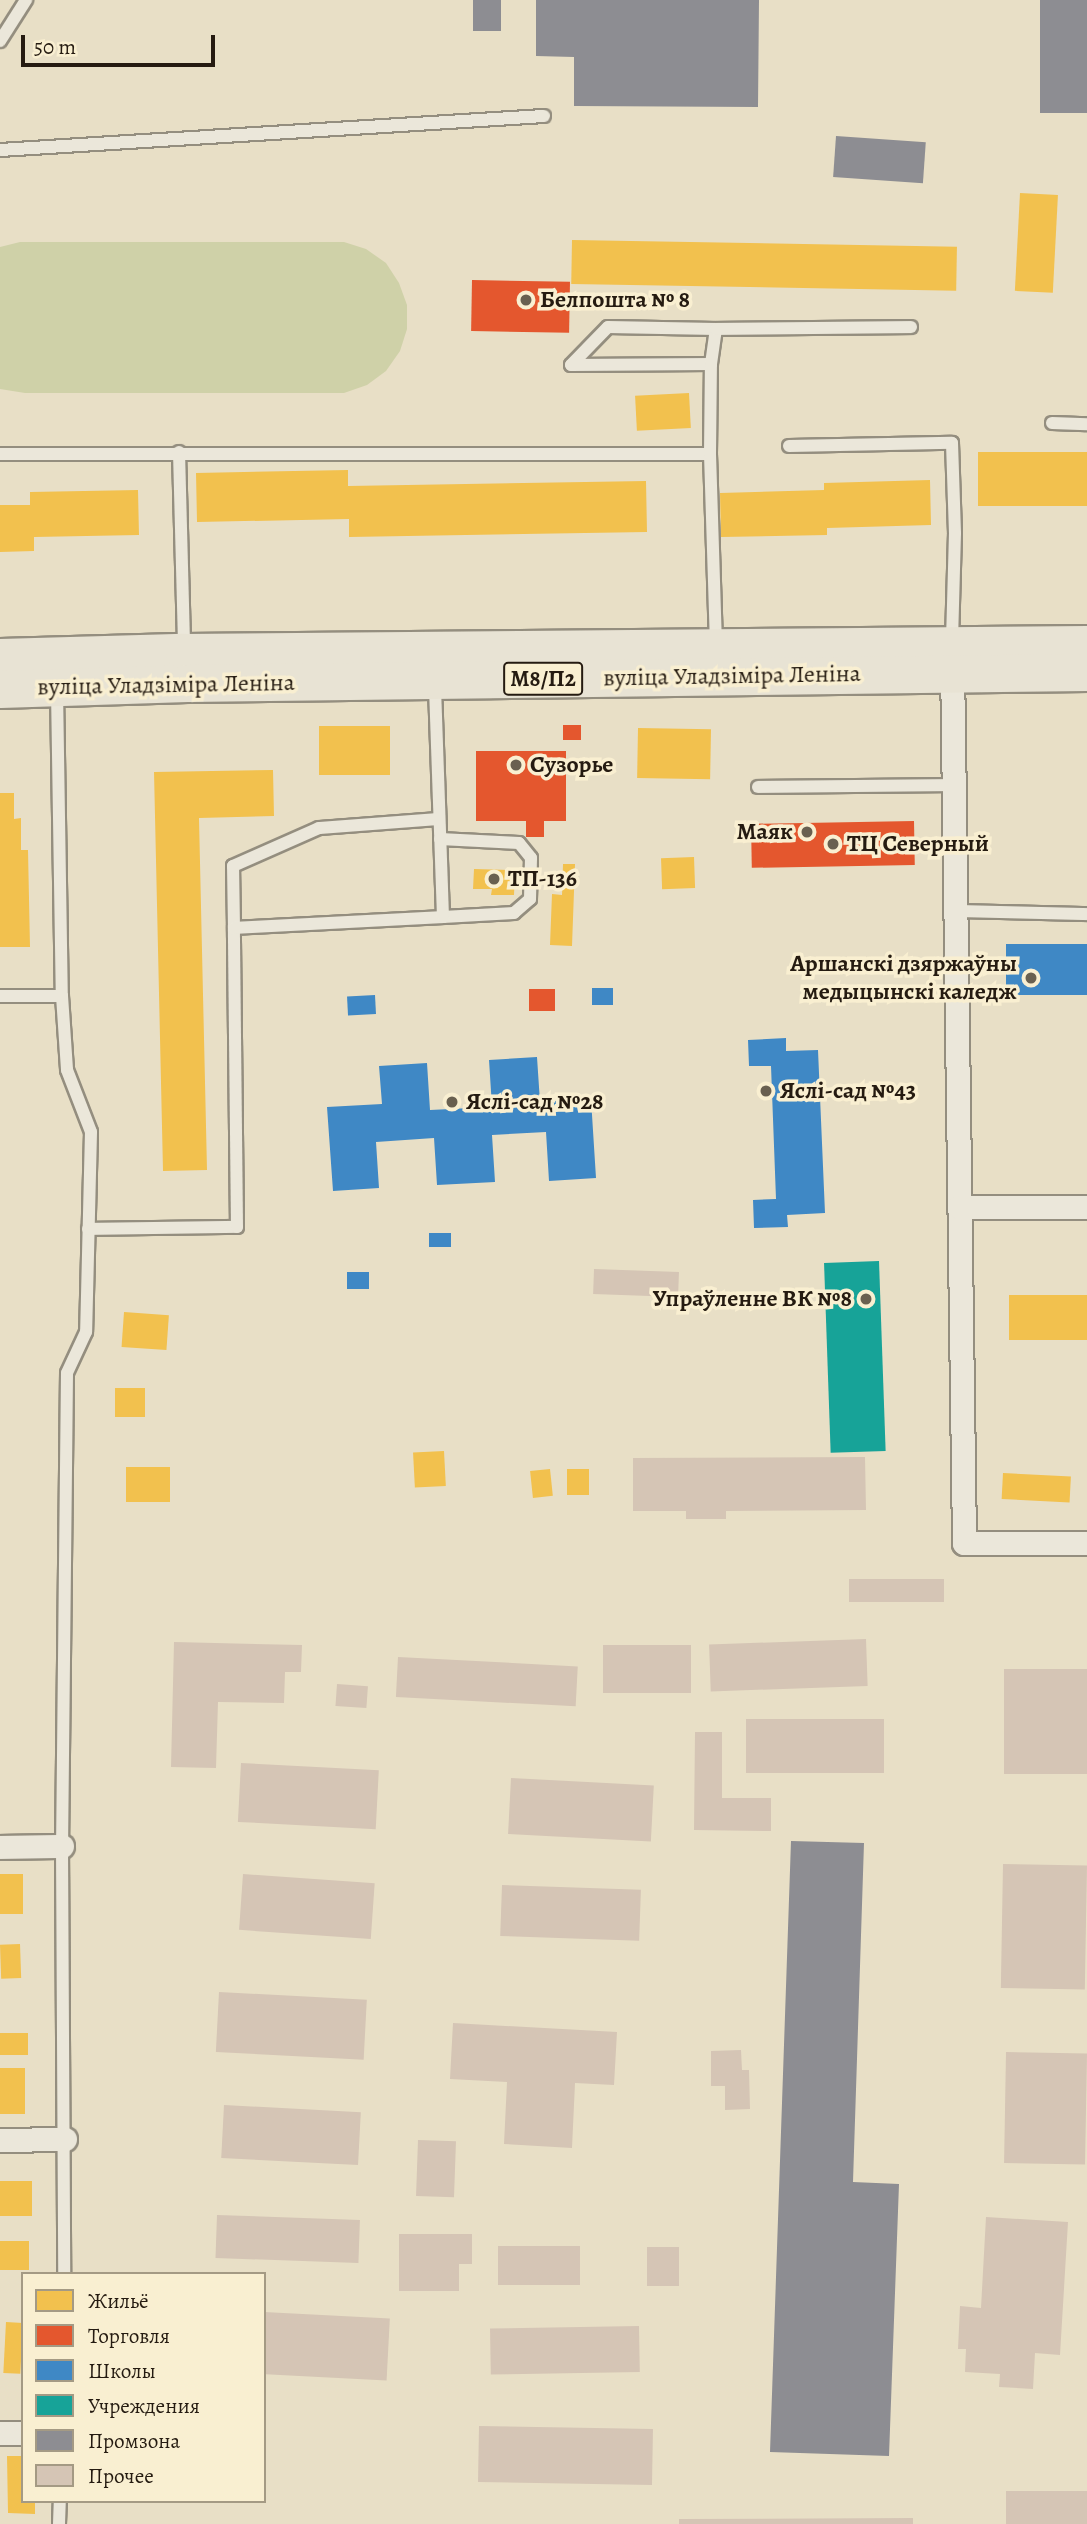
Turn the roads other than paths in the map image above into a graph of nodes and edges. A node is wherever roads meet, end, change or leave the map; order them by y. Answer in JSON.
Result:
{"nodes":[{"id":1,"x":26,"y":0,"type":"edge"},
{"id":2,"x":0,"y":41,"type":"edge"},
{"id":3,"x":544,"y":116,"type":"dead end"},
{"id":4,"x":0,"y":150,"type":"edge"},
{"id":5,"x":911,"y":327,"type":"dead end"},
{"id":6,"x":716,"y":329,"type":"junction"},
{"id":7,"x":711,"y":364,"type":"junction"},
{"id":8,"x":1052,"y":423,"type":"dead end"},
{"id":9,"x":1087,"y":424,"type":"edge"},
{"id":10,"x":789,"y":446,"type":"dead end"},
{"id":11,"x":179,"y":452,"type":"junction"},
{"id":12,"x":0,"y":454,"type":"edge"},
{"id":13,"x":710,"y":454,"type":"junction"},
{"id":14,"x":1087,"y":644,"type":"edge"},
{"id":15,"x":716,"y":648,"type":"junction"},
{"id":16,"x":0,"y":657,"type":"edge"},
{"id":17,"x":952,"y":659,"type":"junction"},
{"id":18,"x":186,"y":668,"type":"junction"},
{"id":19,"x":1087,"y":672,"type":"edge"},
{"id":20,"x":57,"y":673,"type":"junction"},
{"id":21,"x":435,"y":680,"type":"junction"},
{"id":22,"x":0,"y":689,"type":"edge"},
{"id":23,"x":952,"y":785,"type":"junction"},
{"id":24,"x":758,"y":787,"type":"dead end"},
{"id":25,"x":439,"y":820,"type":"junction"},
{"id":26,"x":440,"y":839,"type":"junction"},
{"id":27,"x":954,"y":911,"type":"junction"},
{"id":28,"x":1087,"y":914,"type":"edge"},
{"id":29,"x":443,"y":917,"type":"junction"},
{"id":30,"x":234,"y":928,"type":"junction"},
{"id":31,"x":0,"y":996,"type":"edge"},
{"id":32,"x":62,"y":996,"type":"junction"},
{"id":33,"x":1087,"y":1206,"type":"edge"},
{"id":34,"x":959,"y":1207,"type":"junction"},
{"id":35,"x":88,"y":1230,"type":"junction"},
{"id":36,"x":1087,"y":1543,"type":"edge"},
{"id":37,"x":62,"y":1846,"type":"junction"},
{"id":38,"x":0,"y":1847,"type":"edge"},
{"id":39,"x":65,"y":2139,"type":"junction"},
{"id":40,"x":0,"y":2140,"type":"edge"},
{"id":41,"x":64,"y":2272,"type":"edge"},
{"id":42,"x":0,"y":2433,"type":"edge"},
{"id":43,"x":21,"y":2433,"type":"edge"},
{"id":44,"x":60,"y":2503,"type":"edge"},
{"id":45,"x":59,"y":2524,"type":"edge"}],
"edges":[{"from":1,"to":2,"type":"lane"},
{"from":3,"to":4,"type":"lane"},
{"from":5,"to":6,"type":"lane"},
{"from":6,"to":7,"type":"lane"},
{"from":6,"to":7,"type":"lane"},
{"from":7,"to":13,"type":"lane"},
{"from":8,"to":9,"type":"lane"},
{"from":10,"to":17,"type":"lane"},
{"from":11,"to":12,"type":"lane"},
{"from":11,"to":13,"type":"lane"},
{"from":11,"to":18,"type":"lane"},
{"from":13,"to":15,"type":"lane"},
{"from":14,"to":17,"type":"main road","name":"вуліца Уладзіміра Леніна","number":"М8/П2"},
{"from":15,"to":17,"type":"main road","name":"вуліца Уладзіміра Леніна","number":"М8/П2"},
{"from":15,"to":18,"type":"main road","name":"вуліца Уладзіміра Леніна","number":"М8/П2"},
{"from":16,"to":20,"type":"main road","name":"вуліца Уладзіміра Леніна","number":"М8/П2"},
{"from":17,"to":19,"type":"main road","name":"вуліца Уладзіміра Леніна","number":"М8/П2"},
{"from":17,"to":21,"type":"main road","name":"вуліца Уладзіміра Леніна","number":"М8/П2"},
{"from":17,"to":23,"type":"street"},
{"from":18,"to":20,"type":"main road","name":"вуліца Уладзіміра Леніна","number":"М8/П2"},
{"from":18,"to":21,"type":"main road","name":"вуліца Уладзіміра Леніна","number":"М8/П2"},
{"from":20,"to":22,"type":"main road","name":"вуліца Уладзіміра Леніна","number":"М8/П2"},
{"from":20,"to":32,"type":"lane"},
{"from":21,"to":25,"type":"lane"},
{"from":23,"to":24,"type":"lane"},
{"from":23,"to":27,"type":"street"},
{"from":25,"to":26,"type":"lane"},
{"from":25,"to":30,"type":"lane"},
{"from":26,"to":29,"type":"lane"},
{"from":26,"to":29,"type":"lane"},
{"from":27,"to":28,"type":"lane"},
{"from":27,"to":34,"type":"street"},
{"from":29,"to":30,"type":"lane"},
{"from":30,"to":35,"type":"lane"},
{"from":31,"to":32,"type":"lane"},
{"from":32,"to":35,"type":"lane"},
{"from":33,"to":34,"type":"street"},
{"from":34,"to":36,"type":"street"},
{"from":35,"to":37,"type":"lane"},
{"from":37,"to":38,"type":"street"},
{"from":37,"to":39,"type":"lane"},
{"from":39,"to":40,"type":"street"},
{"from":39,"to":41,"type":"lane"},
{"from":42,"to":43,"type":"street"},
{"from":44,"to":45,"type":"lane"}]}
